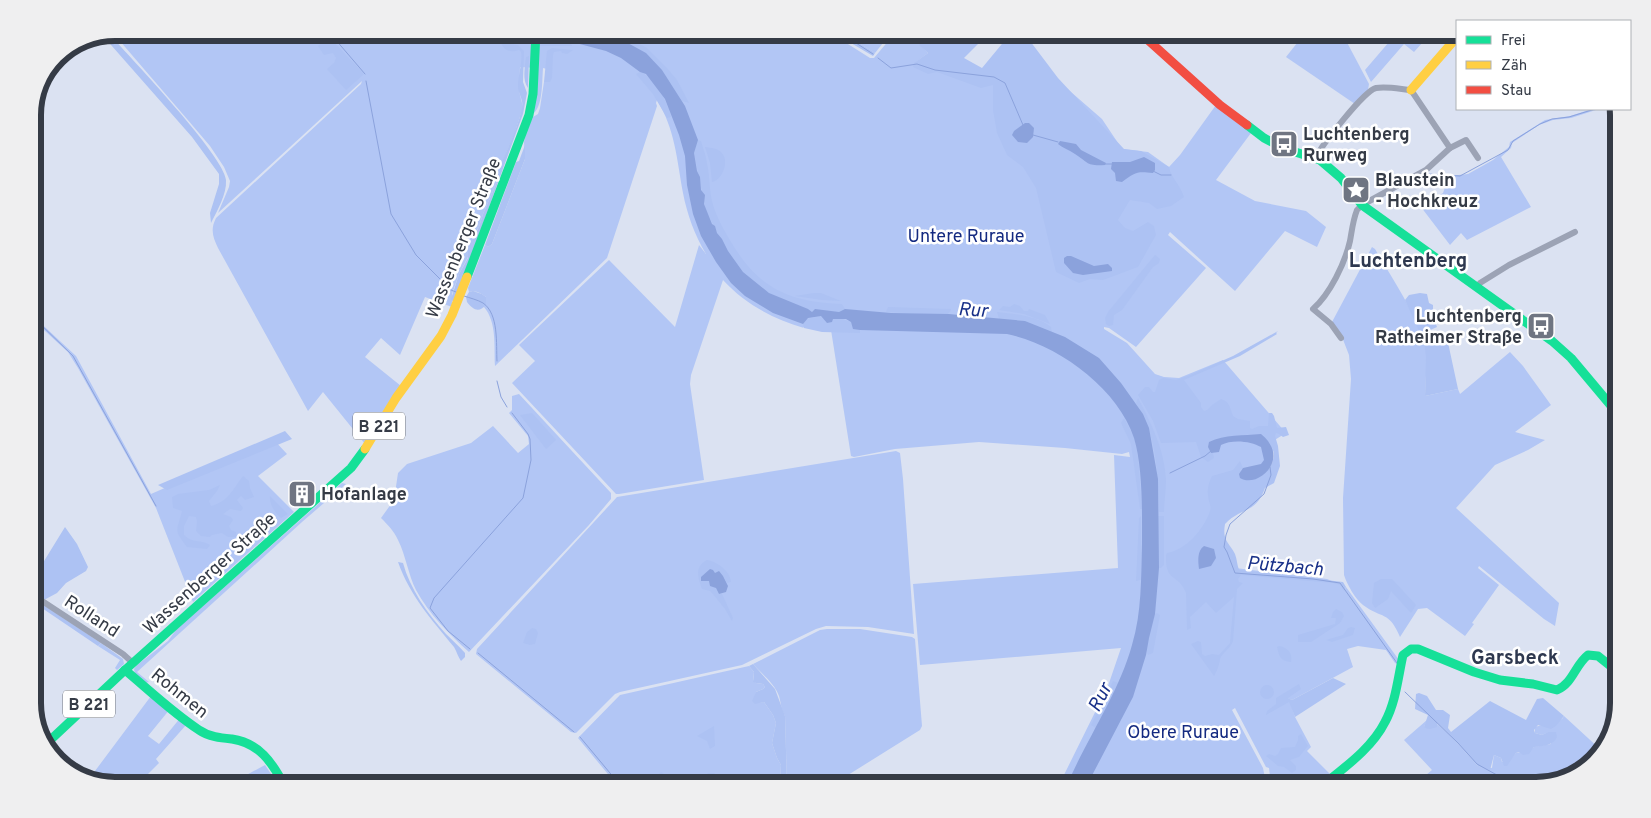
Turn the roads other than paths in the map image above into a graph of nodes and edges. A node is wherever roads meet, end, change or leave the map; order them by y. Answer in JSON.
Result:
{"nodes":[{"id":1,"x":536,"y":41,"type":"edge"},
{"id":2,"x":1150,"y":41,"type":"edge"},
{"id":3,"x":1454,"y":41,"type":"edge"},
{"id":4,"x":1411,"y":90,"type":"junction"},
{"id":5,"x":1450,"y":148,"type":"junction"},
{"id":6,"x":1316,"y":157,"type":"junction"},
{"id":7,"x":1478,"y":158,"type":"dead end"},
{"id":8,"x":1362,"y":205,"type":"junction"},
{"id":9,"x":1575,"y":232,"type":"dead end"},
{"id":10,"x":1478,"y":287,"type":"junction"},
{"id":11,"x":1341,"y":338,"type":"dead end"},
{"id":12,"x":1610,"y":405,"type":"edge"},
{"id":13,"x":41,"y":600,"type":"edge"},
{"id":14,"x":133,"y":663,"type":"junction"},
{"id":15,"x":1610,"y":666,"type":"edge"},
{"id":16,"x":126,"y":670,"type":"junction"},
{"id":17,"x":51,"y":739,"type":"edge"},
{"id":18,"x":280,"y":777,"type":"edge"},
{"id":19,"x":1333,"y":777,"type":"edge"}],
"edges":[{"from":1,"to":14,"type":"street","name":"Wassenberger Straße","number":"B 221"},
{"from":2,"to":6,"type":"street"},
{"from":3,"to":4,"type":"street"},
{"from":4,"to":5,"type":"street"},
{"from":4,"to":6,"type":"street"},
{"from":5,"to":7,"type":"street"},
{"from":5,"to":8,"type":"street"},
{"from":6,"to":8,"type":"street"},
{"from":8,"to":10,"type":"street"},
{"from":8,"to":11,"type":"street"},
{"from":9,"to":10,"type":"street"},
{"from":10,"to":12,"type":"street"},
{"from":13,"to":14,"type":"street","name":"Rolland"},
{"from":14,"to":16,"type":"street","name":"Wassenberger Straße","number":"B 221"},
{"from":15,"to":19,"type":"street"},
{"from":16,"to":17,"type":"street","name":"Wassenberger Straße","number":"B 221"},
{"from":16,"to":18,"type":"street","name":"Rohmen"}]}
